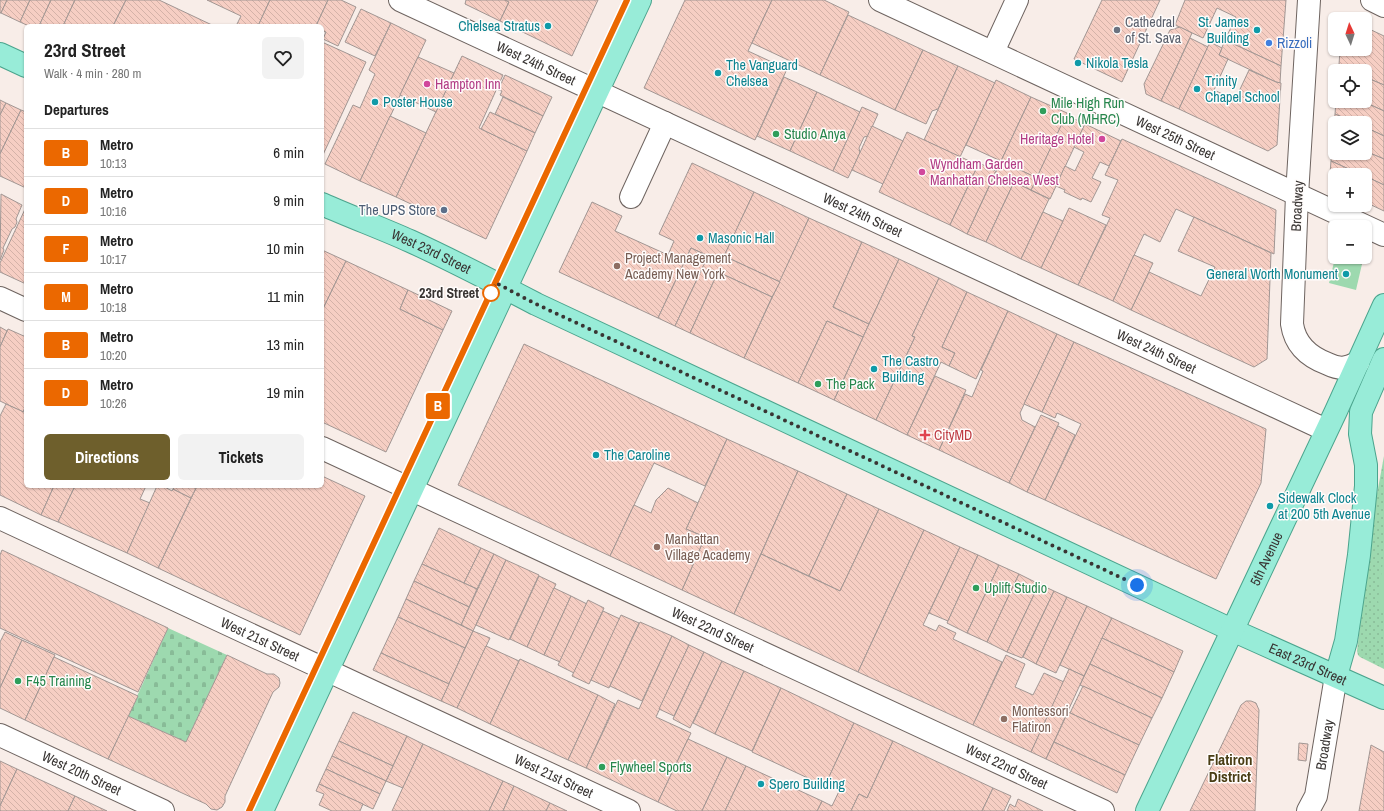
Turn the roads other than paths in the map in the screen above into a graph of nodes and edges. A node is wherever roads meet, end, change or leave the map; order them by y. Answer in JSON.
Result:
{"nodes":[{"id":1,"x":400,"y":0,"type":"edge"},
{"id":2,"x":640,"y":0,"type":"edge"},
{"id":3,"x":880,"y":0,"type":"edge"},
{"id":4,"x":1017,"y":0,"type":"edge"},
{"id":5,"x":1309,"y":0,"type":"edge"},
{"id":6,"x":1372,"y":0,"type":"edge"},
{"id":7,"x":1384,"y":6,"type":"edge"},
{"id":8,"x":993,"y":52,"type":"junction"},
{"id":9,"x":0,"y":54,"type":"edge"},
{"id":10,"x":24,"y":65,"type":"edge"},
{"id":11,"x":598,"y":92,"type":"junction"},
{"id":12,"x":665,"y":123,"type":"junction"},
{"id":13,"x":1297,"y":195,"type":"junction"},
{"id":14,"x":631,"y":197,"type":"dead end"},
{"id":15,"x":324,"y":205,"type":"edge"},
{"id":16,"x":1384,"y":235,"type":"edge"},
{"id":17,"x":506,"y":288,"type":"junction"},
{"id":18,"x":0,"y":298,"type":"edge"},
{"id":19,"x":1384,"y":305,"type":"edge"},
{"id":20,"x":24,"y":309,"type":"edge"},
{"id":21,"x":1384,"y":358,"type":"edge"},
{"id":22,"x":1358,"y":363,"type":"junction"},
{"id":23,"x":1326,"y":430,"type":"junction"},
{"id":24,"x":324,"y":449,"type":"edge"},
{"id":25,"x":412,"y":490,"type":"junction"},
{"id":26,"x":0,"y":518,"type":"edge"},
{"id":27,"x":1232,"y":630,"type":"junction"},
{"id":28,"x":328,"y":670,"type":"junction"},
{"id":29,"x":1336,"y":676,"type":"junction"},
{"id":30,"x":1384,"y":698,"type":"edge"},
{"id":31,"x":0,"y":735,"type":"edge"},
{"id":32,"x":163,"y":811,"type":"edge"},
{"id":33,"x":262,"y":811,"type":"edge"},
{"id":34,"x":629,"y":811,"type":"edge"},
{"id":35,"x":1103,"y":811,"type":"edge"},
{"id":36,"x":1147,"y":811,"type":"edge"},
{"id":37,"x":1308,"y":811,"type":"edge"}],
"edges":[{"from":1,"to":11,"type":"street","name":"West 24th Street"},
{"from":2,"to":11,"type":"main road"},
{"from":3,"to":8,"type":"street","name":"West 25th Street"},
{"from":4,"to":8,"type":"street"},
{"from":5,"to":13,"type":"street","name":"Broadway"},
{"from":6,"to":7,"type":"street"},
{"from":8,"to":13,"type":"street","name":"West 25th Street"},
{"from":9,"to":10,"type":"main road"},
{"from":11,"to":12,"type":"street","name":"West 24th Street"},
{"from":11,"to":17,"type":"main road"},
{"from":12,"to":14,"type":"street"},
{"from":12,"to":23,"type":"street","name":"West 24th Street"},
{"from":13,"to":16,"type":"street","name":"West 25th Street"},
{"from":13,"to":22,"type":"street","name":"Broadway"},
{"from":15,"to":17,"type":"main road","name":"West 23rd Street"},
{"from":17,"to":25,"type":"main road"},
{"from":17,"to":27,"type":"main road","name":"West 23rd Street"},
{"from":18,"to":20,"type":"street"},
{"from":19,"to":22,"type":"main road","name":"5th Avenue"},
{"from":21,"to":29,"type":"main road"},
{"from":22,"to":23,"type":"main road","name":"5th Avenue"},
{"from":23,"to":27,"type":"main road","name":"5th Avenue"},
{"from":24,"to":25,"type":"street","name":"West 22nd Street"},
{"from":25,"to":28,"type":"main road"},
{"from":25,"to":35,"type":"street","name":"West 22nd Street"},
{"from":26,"to":28,"type":"street","name":"West 21st Street"},
{"from":27,"to":29,"type":"main road","name":"East 23rd Street"},
{"from":27,"to":36,"type":"main road","name":"5th Avenue"},
{"from":28,"to":33,"type":"main road"},
{"from":28,"to":34,"type":"street","name":"West 21st Street"},
{"from":29,"to":30,"type":"main road","name":"East 23rd Street"},
{"from":29,"to":37,"type":"street","name":"Broadway"},
{"from":31,"to":32,"type":"street","name":"West 20th Street"}]}
